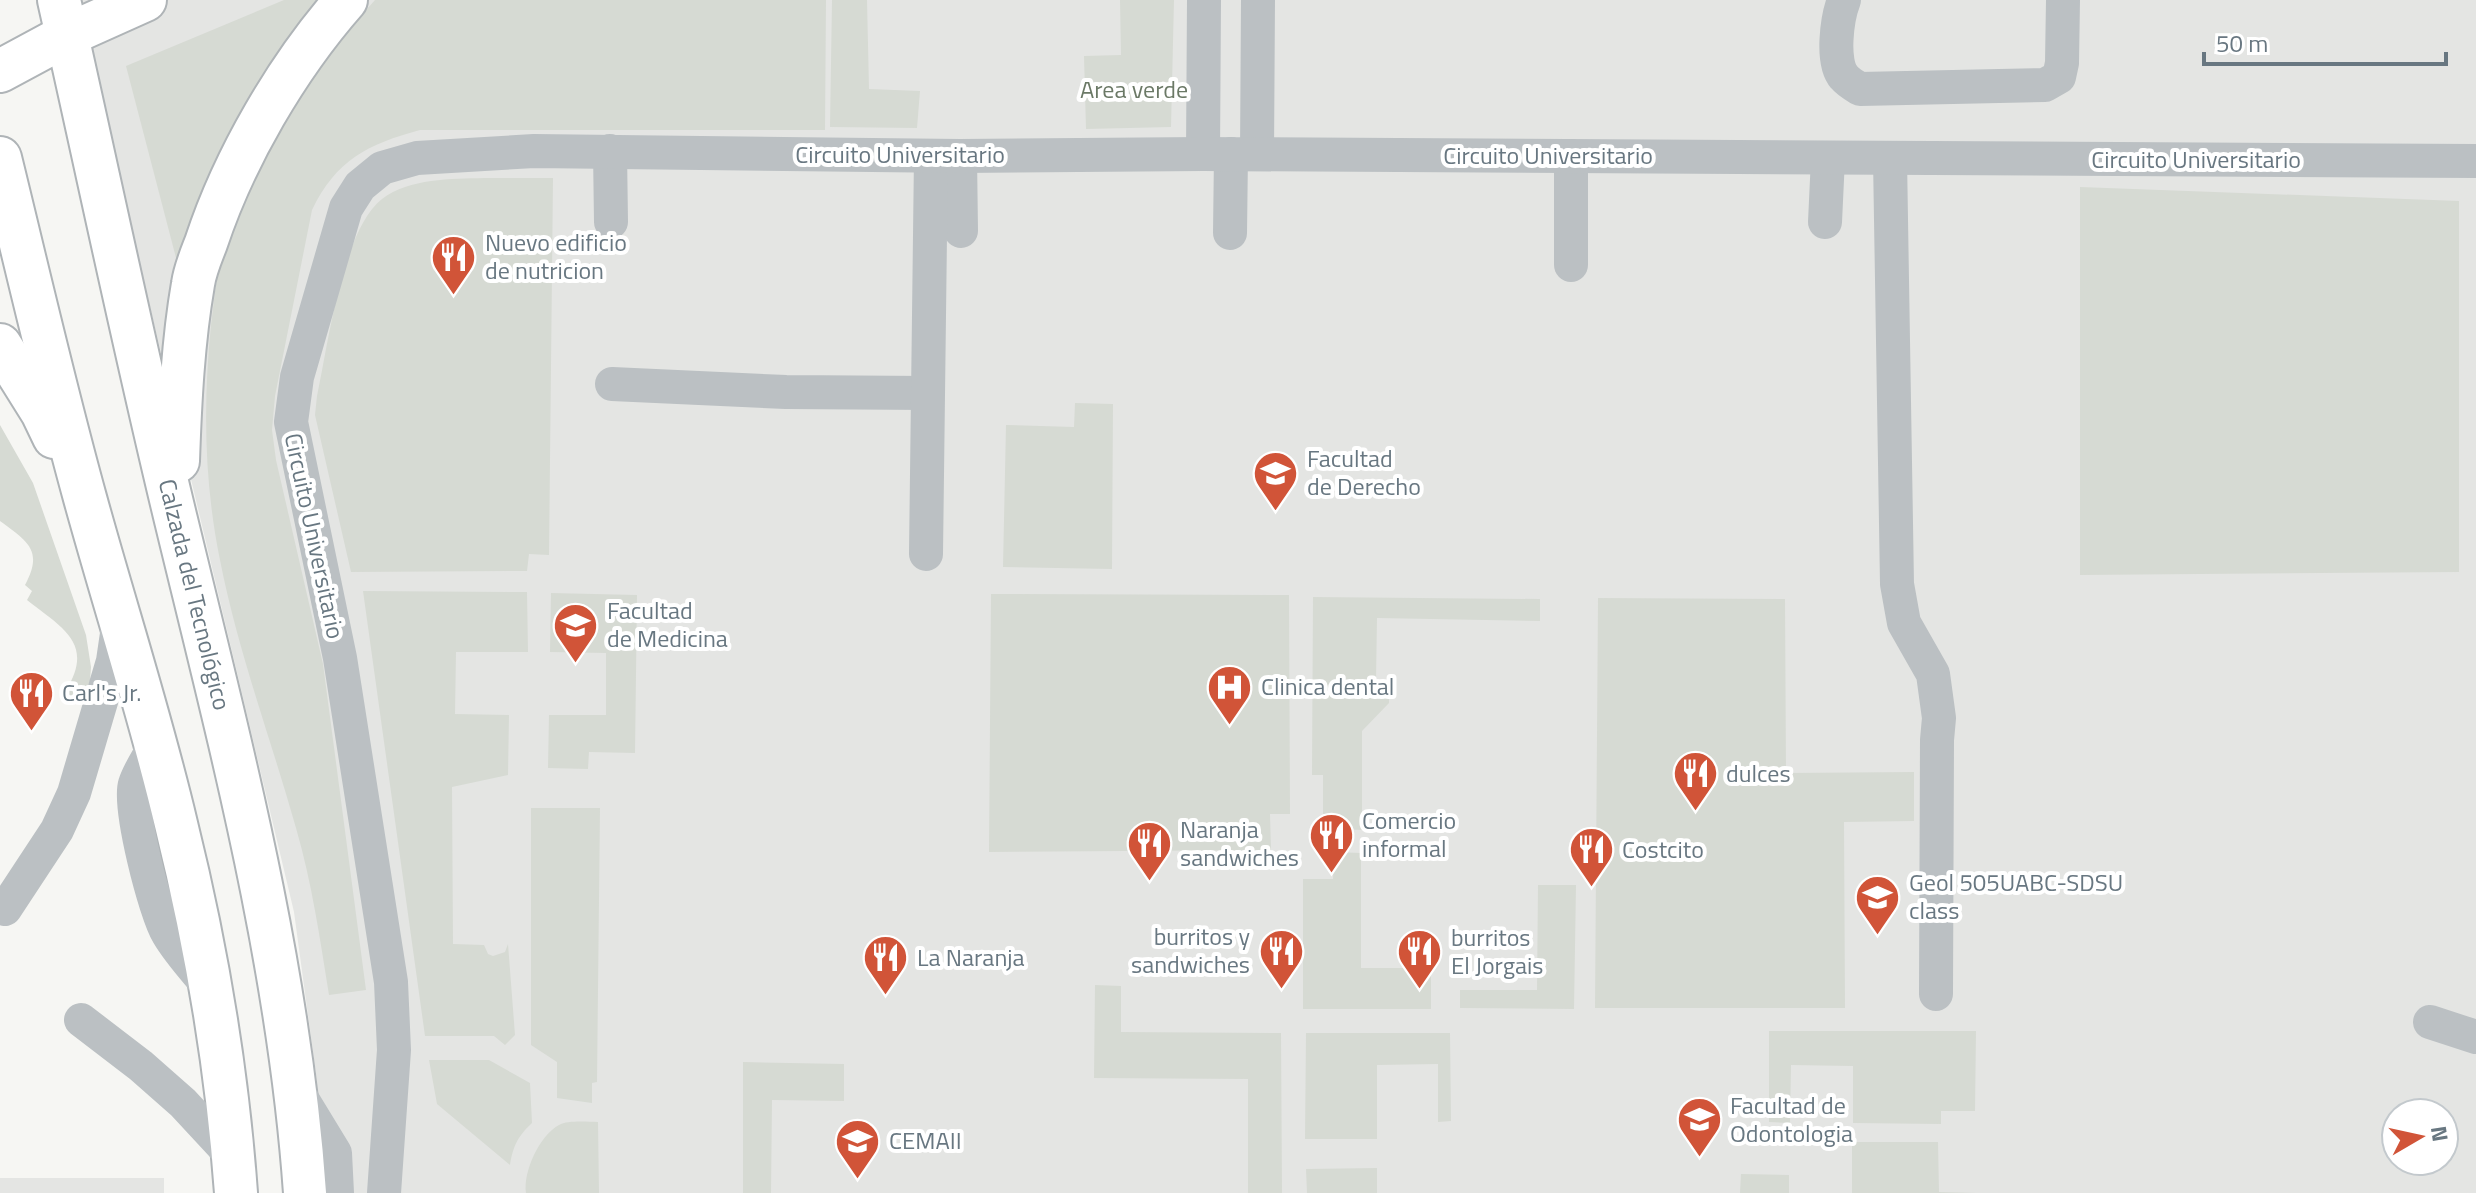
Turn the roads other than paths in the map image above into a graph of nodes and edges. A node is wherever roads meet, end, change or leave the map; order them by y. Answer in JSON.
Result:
{"nodes":[{"id":1,"x":145,"y":0,"type":"edge"},
{"id":2,"x":346,"y":0,"type":"edge"},
{"id":3,"x":1204,"y":0,"type":"edge"},
{"id":4,"x":1258,"y":0,"type":"edge"},
{"id":5,"x":1844,"y":0,"type":"edge"},
{"id":6,"x":2063,"y":0,"type":"edge"},
{"id":7,"x":63,"y":17,"type":"edge"},
{"id":8,"x":0,"y":71,"type":"edge"},
{"id":9,"x":610,"y":151,"type":"junction"},
{"id":10,"x":1230,"y":154,"type":"junction"},
{"id":11,"x":945,"y":156,"type":"junction"},
{"id":12,"x":1571,"y":156,"type":"junction"},
{"id":13,"x":0,"y":158,"type":"edge"},
{"id":14,"x":1828,"y":158,"type":"junction"},
{"id":15,"x":1890,"y":158,"type":"junction"},
{"id":16,"x":2476,"y":161,"type":"edge"},
{"id":17,"x":611,"y":222,"type":"dead end"},
{"id":18,"x":1825,"y":222,"type":"dead end"},
{"id":19,"x":961,"y":231,"type":"dead end"},
{"id":20,"x":1230,"y":233,"type":"dead end"},
{"id":21,"x":1571,"y":265,"type":"dead end"},
{"id":22,"x":0,"y":345,"type":"edge"},
{"id":23,"x":612,"y":384,"type":"dead end"},
{"id":24,"x":927,"y":393,"type":"junction"},
{"id":25,"x":85,"y":499,"type":"junction"},
{"id":26,"x":176,"y":518,"type":"junction"},
{"id":27,"x":926,"y":554,"type":"dead end"},
{"id":28,"x":120,"y":616,"type":"junction"},
{"id":29,"x":5,"y":909,"type":"dead end"},
{"id":30,"x":1936,"y":994,"type":"dead end"},
{"id":31,"x":81,"y":1020,"type":"dead end"},
{"id":32,"x":2430,"y":1022,"type":"dead end"},
{"id":33,"x":2476,"y":1037,"type":"edge"},
{"id":34,"x":296,"y":1089,"type":"junction"},
{"id":35,"x":235,"y":1175,"type":"edge"},
{"id":36,"x":305,"y":1193,"type":"edge"},
{"id":37,"x":337,"y":1193,"type":"edge"},
{"id":38,"x":384,"y":1193,"type":"edge"}],
"edges":[{"from":1,"to":7,"type":"main road"},
{"from":2,"to":26,"type":"main road"},
{"from":3,"to":10,"type":"street"},
{"from":4,"to":10,"type":"street"},
{"from":5,"to":6,"type":"street"},
{"from":7,"to":8,"type":"main road"},
{"from":7,"to":26,"type":"main road","name":"Calzada del Tecnológico"},
{"from":9,"to":11,"type":"street","name":"Circuito Universitario"},
{"from":9,"to":17,"type":"street"},
{"from":9,"to":38,"type":"street","name":"Circuito Universitario"},
{"from":10,"to":11,"type":"street","name":"Circuito Universitario"},
{"from":10,"to":12,"type":"street","name":"Circuito Universitario"},
{"from":10,"to":20,"type":"street"},
{"from":11,"to":19,"type":"street"},
{"from":11,"to":24,"type":"street"},
{"from":12,"to":14,"type":"street","name":"Circuito Universitario"},
{"from":12,"to":21,"type":"street"},
{"from":13,"to":25,"type":"main road"},
{"from":14,"to":15,"type":"street","name":"Circuito Universitario"},
{"from":14,"to":18,"type":"street"},
{"from":15,"to":16,"type":"street","name":"Circuito Universitario"},
{"from":15,"to":30,"type":"street"},
{"from":22,"to":25,"type":"main road"},
{"from":23,"to":24,"type":"street"},
{"from":24,"to":27,"type":"street"},
{"from":25,"to":28,"type":"main road"},
{"from":26,"to":34,"type":"main road","name":"Calzada del Tecnológico"},
{"from":28,"to":29,"type":"street"},
{"from":28,"to":35,"type":"main road"},
{"from":31,"to":35,"type":"street"},
{"from":32,"to":33,"type":"street"},
{"from":34,"to":36,"type":"main road","name":"Calzada del Tecnológico"},
{"from":34,"to":37,"type":"street"}]}
